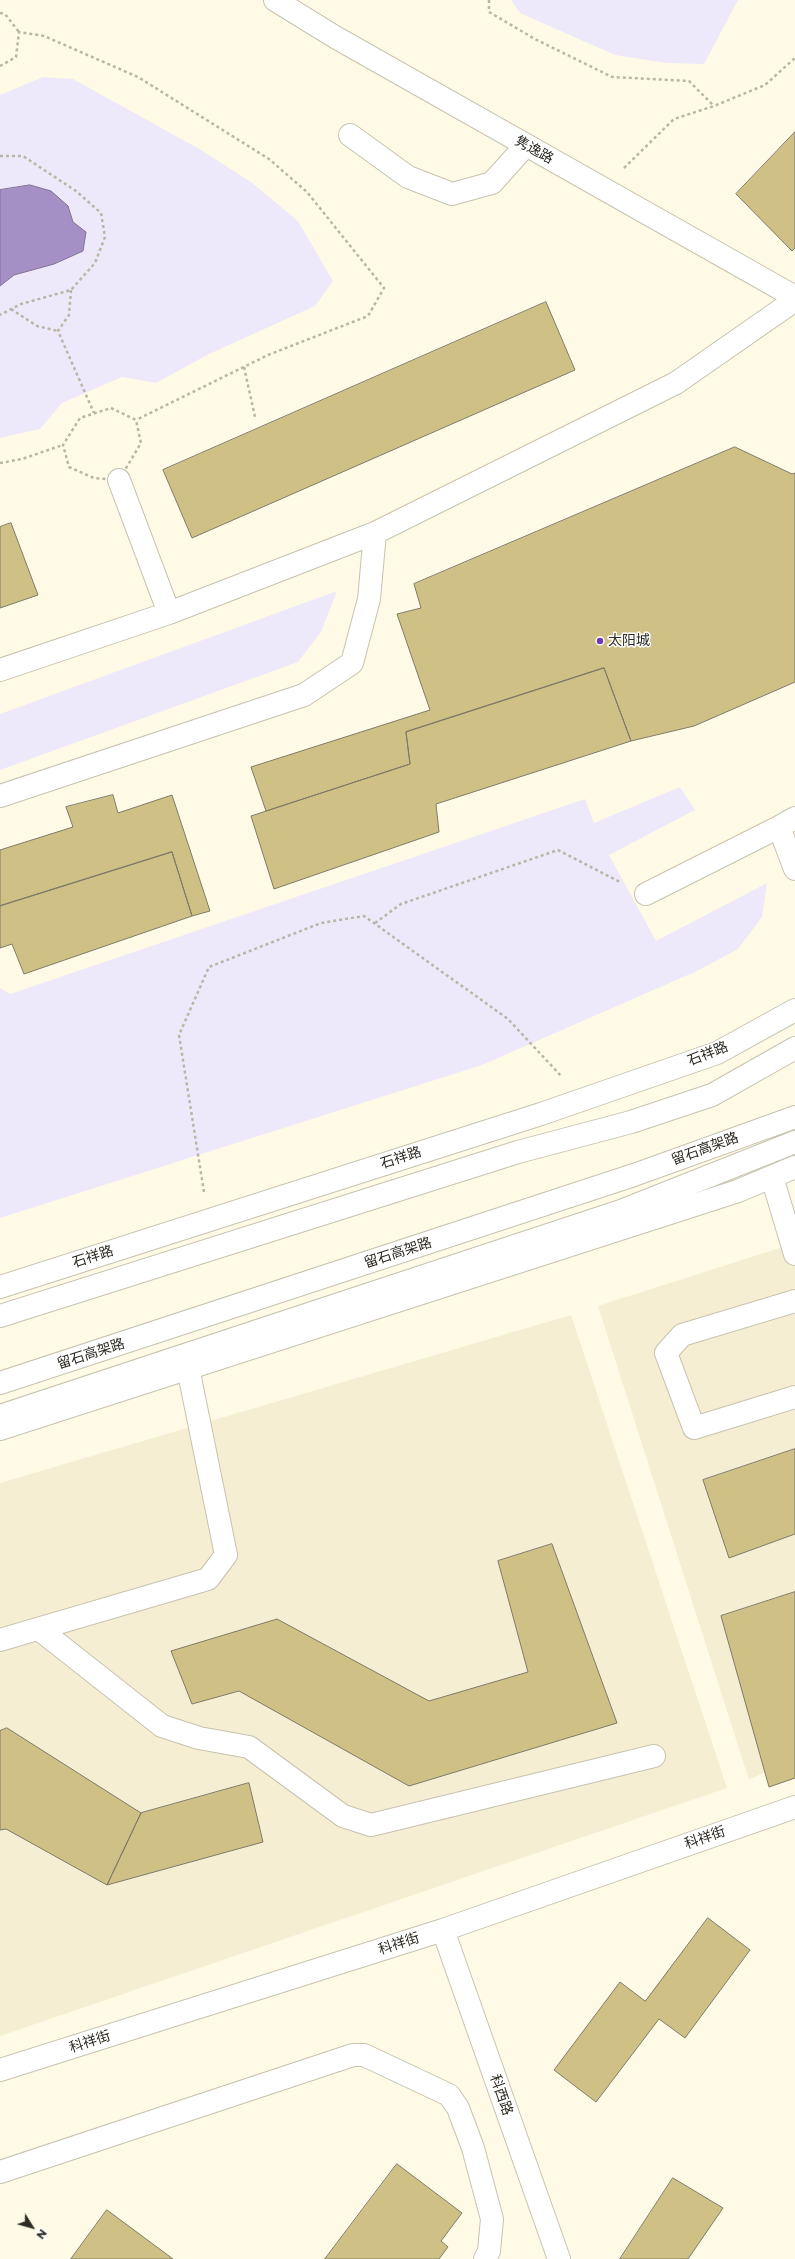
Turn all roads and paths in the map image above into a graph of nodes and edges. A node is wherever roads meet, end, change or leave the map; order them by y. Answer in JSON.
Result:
{"nodes":[{"id":1,"x":275,"y":0,"type":"edge"},
{"id":2,"x":489,"y":0,"type":"edge"},
{"id":3,"x":0,"y":13,"type":"edge"},
{"id":4,"x":19,"y":32,"type":"junction"},
{"id":5,"x":795,"y":58,"type":"edge"},
{"id":6,"x":0,"y":66,"type":"edge"},
{"id":7,"x":714,"y":106,"type":"junction"},
{"id":8,"x":350,"y":135,"type":"dead end"},
{"id":9,"x":526,"y":145,"type":"junction"},
{"id":10,"x":0,"y":156,"type":"edge"},
{"id":11,"x":604,"y":189,"type":"junction"},
{"id":12,"x":71,"y":290,"type":"junction"},
{"id":13,"x":795,"y":298,"type":"edge"},
{"id":14,"x":11,"y":309,"type":"junction"},
{"id":15,"x":0,"y":315,"type":"edge"},
{"id":16,"x":58,"y":332,"type":"junction"},
{"id":17,"x":244,"y":367,"type":"junction"},
{"id":18,"x":94,"y":413,"type":"junction"},
{"id":19,"x":255,"y":417,"type":"dead end"},
{"id":20,"x":136,"y":420,"type":"junction"},
{"id":21,"x":63,"y":445,"type":"junction"},
{"id":22,"x":0,"y":463,"type":"edge"},
{"id":23,"x":120,"y":480,"type":"junction"},
{"id":24,"x":375,"y":533,"type":"junction"},
{"id":25,"x":169,"y":613,"type":"junction"},
{"id":26,"x":0,"y":670,"type":"edge"},
{"id":27,"x":0,"y":796,"type":"edge"},
{"id":28,"x":787,"y":823,"type":"edge"},
{"id":29,"x":795,"y":869,"type":"edge"},
{"id":30,"x":646,"y":894,"type":"joint"},
{"id":31,"x":375,"y":924,"type":"junction"},
{"id":32,"x":795,"y":1010,"type":"edge"},
{"id":33,"x":795,"y":1048,"type":"edge"},
{"id":34,"x":795,"y":1062,"type":"edge"},
{"id":35,"x":712,"y":1095,"type":"junction"},
{"id":36,"x":583,"y":1099,"type":"junction"},
{"id":37,"x":795,"y":1117,"type":"edge"},
{"id":38,"x":795,"y":1142,"type":"edge"},
{"id":39,"x":795,"y":1167,"type":"edge"},
{"id":40,"x":772,"y":1176,"type":"junction"},
{"id":41,"x":209,"y":1220,"type":"junction"},
{"id":42,"x":795,"y":1254,"type":"edge"},
{"id":43,"x":0,"y":1288,"type":"edge"},
{"id":44,"x":795,"y":1301,"type":"edge"},
{"id":45,"x":0,"y":1316,"type":"edge"},
{"id":46,"x":188,"y":1368,"type":"junction"},
{"id":47,"x":0,"y":1384,"type":"edge"},
{"id":48,"x":795,"y":1397,"type":"edge"},
{"id":49,"x":0,"y":1416,"type":"edge"},
{"id":50,"x":0,"y":1429,"type":"edge"},
{"id":51,"x":39,"y":1629,"type":"junction"},
{"id":52,"x":0,"y":1640,"type":"edge"},
{"id":53,"x":654,"y":1756,"type":"dead end"},
{"id":54,"x":795,"y":1807,"type":"edge"},
{"id":55,"x":443,"y":1930,"type":"junction"},
{"id":56,"x":0,"y":2070,"type":"edge"},
{"id":57,"x":0,"y":2172,"type":"edge"},
{"id":58,"x":485,"y":2259,"type":"edge"},
{"id":59,"x":559,"y":2259,"type":"edge"}],
"edges":[{"from":1,"to":9,"type":"main road","name":"隽逸路"},
{"from":2,"to":7,"type":"path"},
{"from":3,"to":4,"type":"path"},
{"from":4,"to":6,"type":"path"},
{"from":4,"to":17,"type":"path"},
{"from":5,"to":7,"type":"path"},
{"from":7,"to":11,"type":"path"},
{"from":8,"to":9,"type":"main road"},
{"from":9,"to":11,"type":"main road","name":"隽逸路"},
{"from":10,"to":12,"type":"path"},
{"from":11,"to":13,"type":"main road","name":"隽逸路"},
{"from":12,"to":14,"type":"path"},
{"from":12,"to":16,"type":"path"},
{"from":13,"to":24,"type":"main road"},
{"from":14,"to":15,"type":"path"},
{"from":14,"to":16,"type":"path"},
{"from":16,"to":18,"type":"path"},
{"from":17,"to":19,"type":"path"},
{"from":17,"to":20,"type":"path"},
{"from":18,"to":20,"type":"path"},
{"from":18,"to":21,"type":"path"},
{"from":20,"to":23,"type":"path"},
{"from":21,"to":22,"type":"path"},
{"from":21,"to":23,"type":"path"},
{"from":23,"to":25,"type":"main road"},
{"from":24,"to":25,"type":"main road"},
{"from":24,"to":27,"type":"main road"},
{"from":25,"to":26,"type":"main road"},
{"from":28,"to":29,"type":"main road"},
{"from":28,"to":30,"type":"main road"},
{"from":30,"to":31,"type":"path"},
{"from":31,"to":36,"type":"path"},
{"from":31,"to":41,"type":"path"},
{"from":32,"to":36,"type":"main road","name":"石祥路"},
{"from":33,"to":35,"type":"main road"},
{"from":34,"to":35,"type":"main road"},
{"from":35,"to":45,"type":"main road"},
{"from":36,"to":41,"type":"main road","name":"石祥路"},
{"from":37,"to":47,"type":"main road","name":"留石高架路"},
{"from":38,"to":49,"type":"main road"},
{"from":39,"to":40,"type":"main road"},
{"from":40,"to":42,"type":"main road"},
{"from":40,"to":46,"type":"main road"},
{"from":41,"to":43,"type":"main road","name":"石祥路"},
{"from":44,"to":48,"type":"main road"},
{"from":46,"to":50,"type":"main road"},
{"from":46,"to":51,"type":"main road"},
{"from":51,"to":52,"type":"main road"},
{"from":51,"to":53,"type":"main road"},
{"from":54,"to":55,"type":"main road","name":"科祥街"},
{"from":55,"to":56,"type":"main road","name":"科祥街"},
{"from":55,"to":59,"type":"main road","name":"科西路"},
{"from":57,"to":58,"type":"main road"}]}
